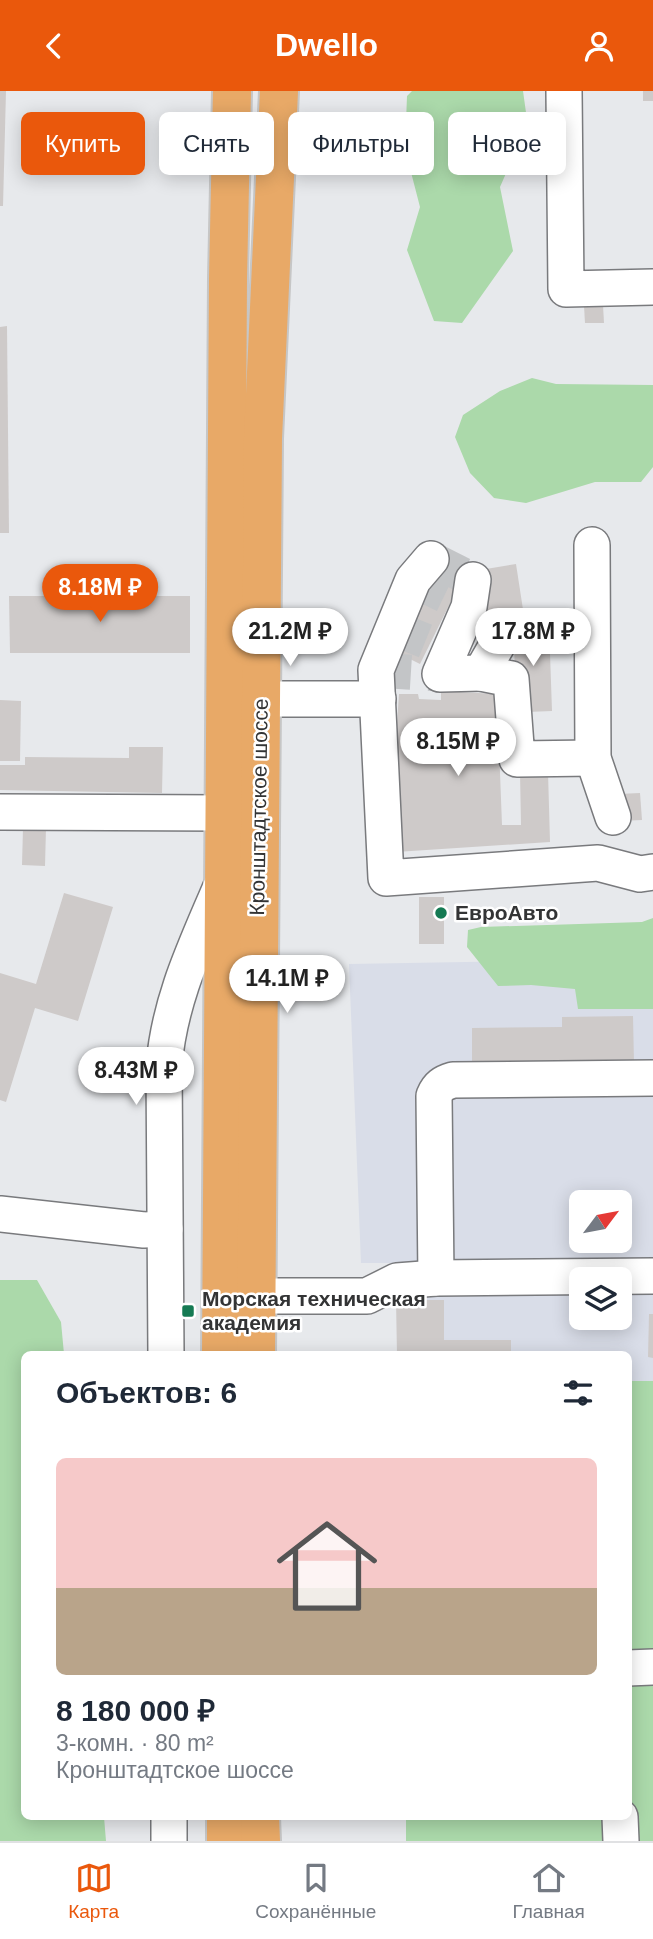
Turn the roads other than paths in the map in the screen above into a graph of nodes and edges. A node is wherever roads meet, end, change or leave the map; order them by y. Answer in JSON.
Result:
{"nodes":[{"id":1,"x":232,"y":91,"type":"edge"},
{"id":2,"x":279,"y":91,"type":"edge"},
{"id":3,"x":564,"y":91,"type":"edge"},
{"id":4,"x":653,"y":286,"type":"edge"},
{"id":5,"x":593,"y":545,"type":"dead end"},
{"id":6,"x":431,"y":559,"type":"dead end"},
{"id":7,"x":473,"y":580,"type":"dead end"},
{"id":8,"x":504,"y":633,"type":"dead end"},
{"id":9,"x":481,"y":673,"type":"junction"},
{"id":10,"x":260,"y":699,"type":"junction"},
{"id":11,"x":378,"y":699,"type":"junction"},
{"id":12,"x":593,"y":758,"type":"junction"},
{"id":13,"x":0,"y":813,"type":"edge"},
{"id":14,"x":224,"y":813,"type":"junction"},
{"id":15,"x":613,"y":817,"type":"dead end"},
{"id":16,"x":653,"y":872,"type":"edge"},
{"id":17,"x":223,"y":881,"type":"junction"},
{"id":18,"x":653,"y":1078,"type":"edge"},
{"id":19,"x":0,"y":1215,"type":"edge"},
{"id":20,"x":165,"y":1229,"type":"junction"},
{"id":21,"x":653,"y":1276,"type":"edge"},
{"id":22,"x":436,"y":1278,"type":"junction"},
{"id":23,"x":256,"y":1296,"type":"junction"},
{"id":24,"x":166,"y":1351,"type":"edge"},
{"id":25,"x":221,"y":1351,"type":"edge"},
{"id":26,"x":256,"y":1351,"type":"edge"},
{"id":27,"x":653,"y":1667,"type":"edge"},
{"id":28,"x":632,"y":1668,"type":"edge"},
{"id":29,"x":169,"y":1820,"type":"edge"},
{"id":30,"x":226,"y":1820,"type":"edge"},
{"id":31,"x":260,"y":1820,"type":"edge"},
{"id":32,"x":620,"y":1820,"type":"edge"},
{"id":33,"x":169,"y":1841,"type":"edge"},
{"id":34,"x":226,"y":1841,"type":"edge"},
{"id":35,"x":261,"y":1841,"type":"edge"},
{"id":36,"x":621,"y":1841,"type":"edge"}],
"edges":[{"from":1,"to":14,"type":"main road","name":"Кронштадтское шоссе"},
{"from":2,"to":10,"type":"main road","name":"Кронштадтское шоссе"},
{"from":3,"to":4,"type":"street"},
{"from":5,"to":12,"type":"street"},
{"from":6,"to":11,"type":"street"},
{"from":7,"to":9,"type":"street"},
{"from":8,"to":9,"type":"street"},
{"from":9,"to":12,"type":"street"},
{"from":10,"to":11,"type":"street"},
{"from":10,"to":23,"type":"main road","name":"Кронштадтское шоссе"},
{"from":11,"to":16,"type":"street"},
{"from":12,"to":15,"type":"street"},
{"from":13,"to":14,"type":"street"},
{"from":14,"to":17,"type":"main road","name":"Кронштадтское шоссе"},
{"from":17,"to":20,"type":"street"},
{"from":17,"to":25,"type":"main road","name":"Кронштадтское шоссе"},
{"from":18,"to":22,"type":"street"},
{"from":19,"to":20,"type":"street"},
{"from":20,"to":24,"type":"street"},
{"from":21,"to":22,"type":"street"},
{"from":22,"to":23,"type":"street"},
{"from":23,"to":26,"type":"main road","name":"Кронштадтское шоссе"},
{"from":27,"to":28,"type":"street"},
{"from":29,"to":33,"type":"street"},
{"from":30,"to":34,"type":"main road"},
{"from":31,"to":35,"type":"main road"},
{"from":32,"to":36,"type":"street"}]}
